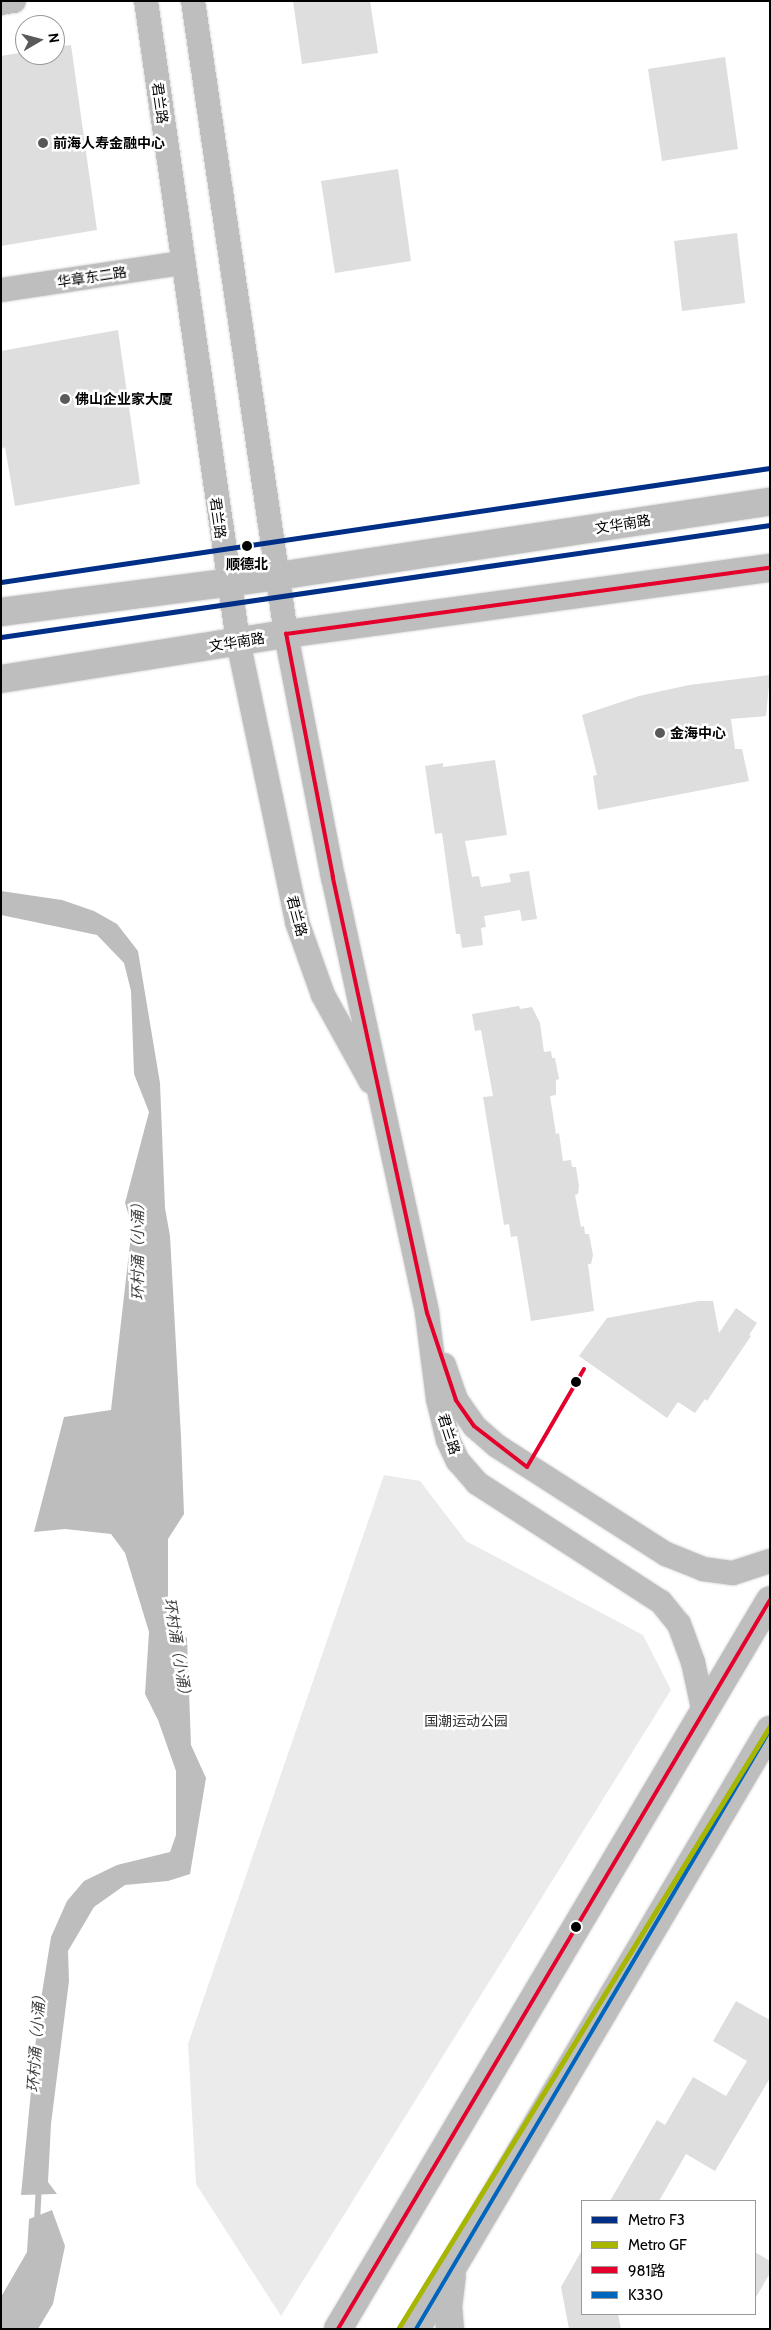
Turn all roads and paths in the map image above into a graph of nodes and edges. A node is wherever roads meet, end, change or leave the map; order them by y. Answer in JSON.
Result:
{"nodes":[{"id":1,"x":14,"y":1,"type":"edge"},
{"id":2,"x":146,"y":1,"type":"edge"},
{"id":3,"x":193,"y":1,"type":"edge"},
{"id":4,"x":1,"y":3,"type":"edge"},
{"id":5,"x":182,"y":263,"type":"junction"},
{"id":6,"x":1,"y":290,"type":"edge"},
{"id":7,"x":770,"y":502,"type":"edge"},
{"id":8,"x":770,"y":568,"type":"edge"},
{"id":9,"x":278,"y":576,"type":"junction"},
{"id":10,"x":227,"y":584,"type":"junction"},
{"id":11,"x":1,"y":612,"type":"edge"},
{"id":12,"x":286,"y":634,"type":"junction"},
{"id":13,"x":238,"y":641,"type":"junction"},
{"id":14,"x":1,"y":679,"type":"edge"},
{"id":15,"x":382,"y":1103,"type":"junction"},
{"id":16,"x":427,"y":1313,"type":"junction"},
{"id":17,"x":770,"y":1561,"type":"edge"},
{"id":18,"x":770,"y":1600,"type":"edge"},
{"id":19,"x":704,"y":1713,"type":"junction"},
{"id":20,"x":768,"y":1734,"type":"edge"},
{"id":21,"x":453,"y":2267,"type":"junction"},
{"id":22,"x":344,"y":2327,"type":"edge"},
{"id":23,"x":416,"y":2329,"type":"edge"},
{"id":24,"x":450,"y":2329,"type":"edge"}],
"edges":[{"from":1,"to":4,"type":"street"},
{"from":2,"to":5,"type":"street","name":"君兰路"},
{"from":3,"to":9,"type":"street","name":"君兰路"},
{"from":5,"to":6,"type":"street","name":"华章东二路"},
{"from":5,"to":10,"type":"street","name":"君兰路"},
{"from":7,"to":9,"type":"main road","name":"文华南路"},
{"from":8,"to":12,"type":"main road","name":"文华南路"},
{"from":9,"to":10,"type":"main road","name":"文华南路"},
{"from":9,"to":12,"type":"street","name":"君兰路"},
{"from":10,"to":11,"type":"main road","name":"文华南路"},
{"from":10,"to":13,"type":"street","name":"君兰路"},
{"from":12,"to":13,"type":"main road","name":"文华南路"},
{"from":12,"to":15,"type":"street","name":"君兰路"},
{"from":13,"to":14,"type":"main road","name":"文华南路"},
{"from":13,"to":15,"type":"street","name":"君兰路"},
{"from":15,"to":16,"type":"street","name":"君兰路"},
{"from":16,"to":17,"type":"street"},
{"from":16,"to":19,"type":"street","name":"君兰路"},
{"from":18,"to":19,"type":"main road"},
{"from":19,"to":22,"type":"main road"},
{"from":20,"to":21,"type":"main road"},
{"from":21,"to":23,"type":"main road"},
{"from":21,"to":24,"type":"main road"}]}
